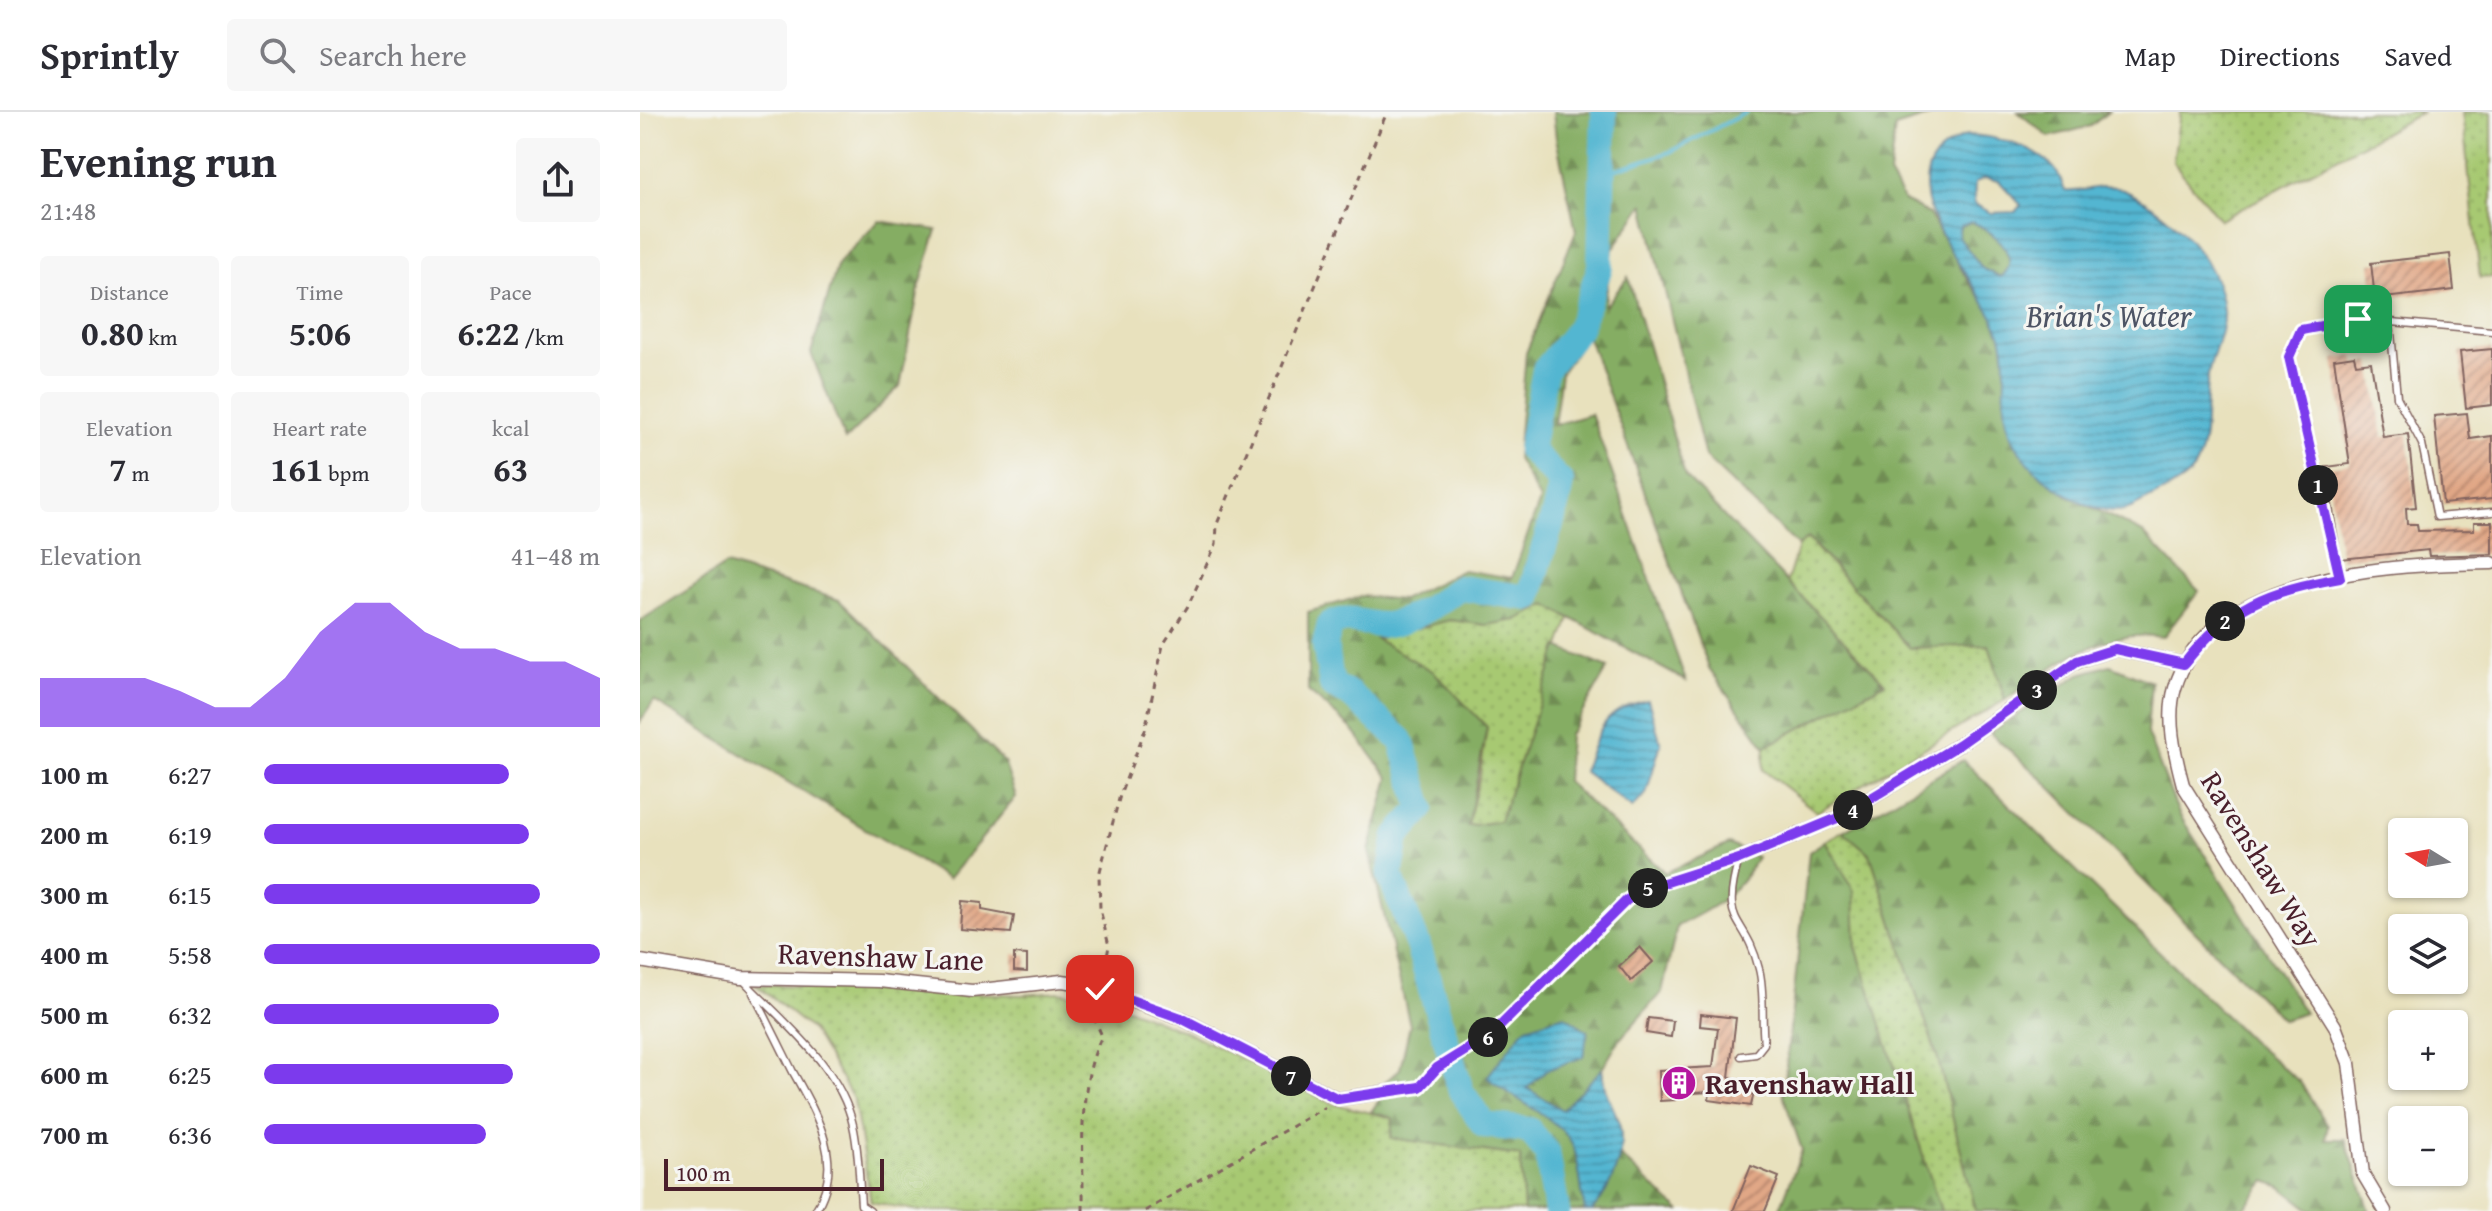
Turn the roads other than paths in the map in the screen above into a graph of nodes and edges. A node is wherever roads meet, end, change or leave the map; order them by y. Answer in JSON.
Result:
{"nodes":[{"id":1,"x":2390,"y":322,"type":"junction"},
{"id":2,"x":2492,"y":331,"type":"edge"},
{"id":3,"x":2492,"y":512,"type":"edge"},
{"id":4,"x":2492,"y":563,"type":"edge"},
{"id":5,"x":2340,"y":578,"type":"junction"},
{"id":6,"x":2184,"y":664,"type":"junction"},
{"id":7,"x":1739,"y":859,"type":"joint"},
{"id":8,"x":640,"y":961,"type":"edge"},
{"id":9,"x":745,"y":982,"type":"junction"},
{"id":10,"x":1741,"y":1056,"type":"dead end"},
{"id":11,"x":1384,"y":1092,"type":"road end"},
{"id":12,"x":815,"y":1211,"type":"edge"},
{"id":13,"x":870,"y":1211,"type":"edge"},
{"id":14,"x":2385,"y":1211,"type":"edge"}],
"edges":[{"from":1,"to":2,"type":"lane"},
{"from":1,"to":3,"type":"lane"},
{"from":1,"to":5,"type":"lane"},
{"from":4,"to":5,"type":"street","name":"Ravenshaw Way"},
{"from":5,"to":6,"type":"street","name":"Ravenshaw Way"},
{"from":6,"to":7,"type":"street"},
{"from":6,"to":14,"type":"street","name":"Ravenshaw Way"},
{"from":7,"to":10,"type":"lane"},
{"from":8,"to":9,"type":"street","name":"Ravenshaw Lane"},
{"from":9,"to":11,"type":"street","name":"Ravenshaw Lane"},
{"from":9,"to":12,"type":"lane"},
{"from":9,"to":13,"type":"lane"}]}
